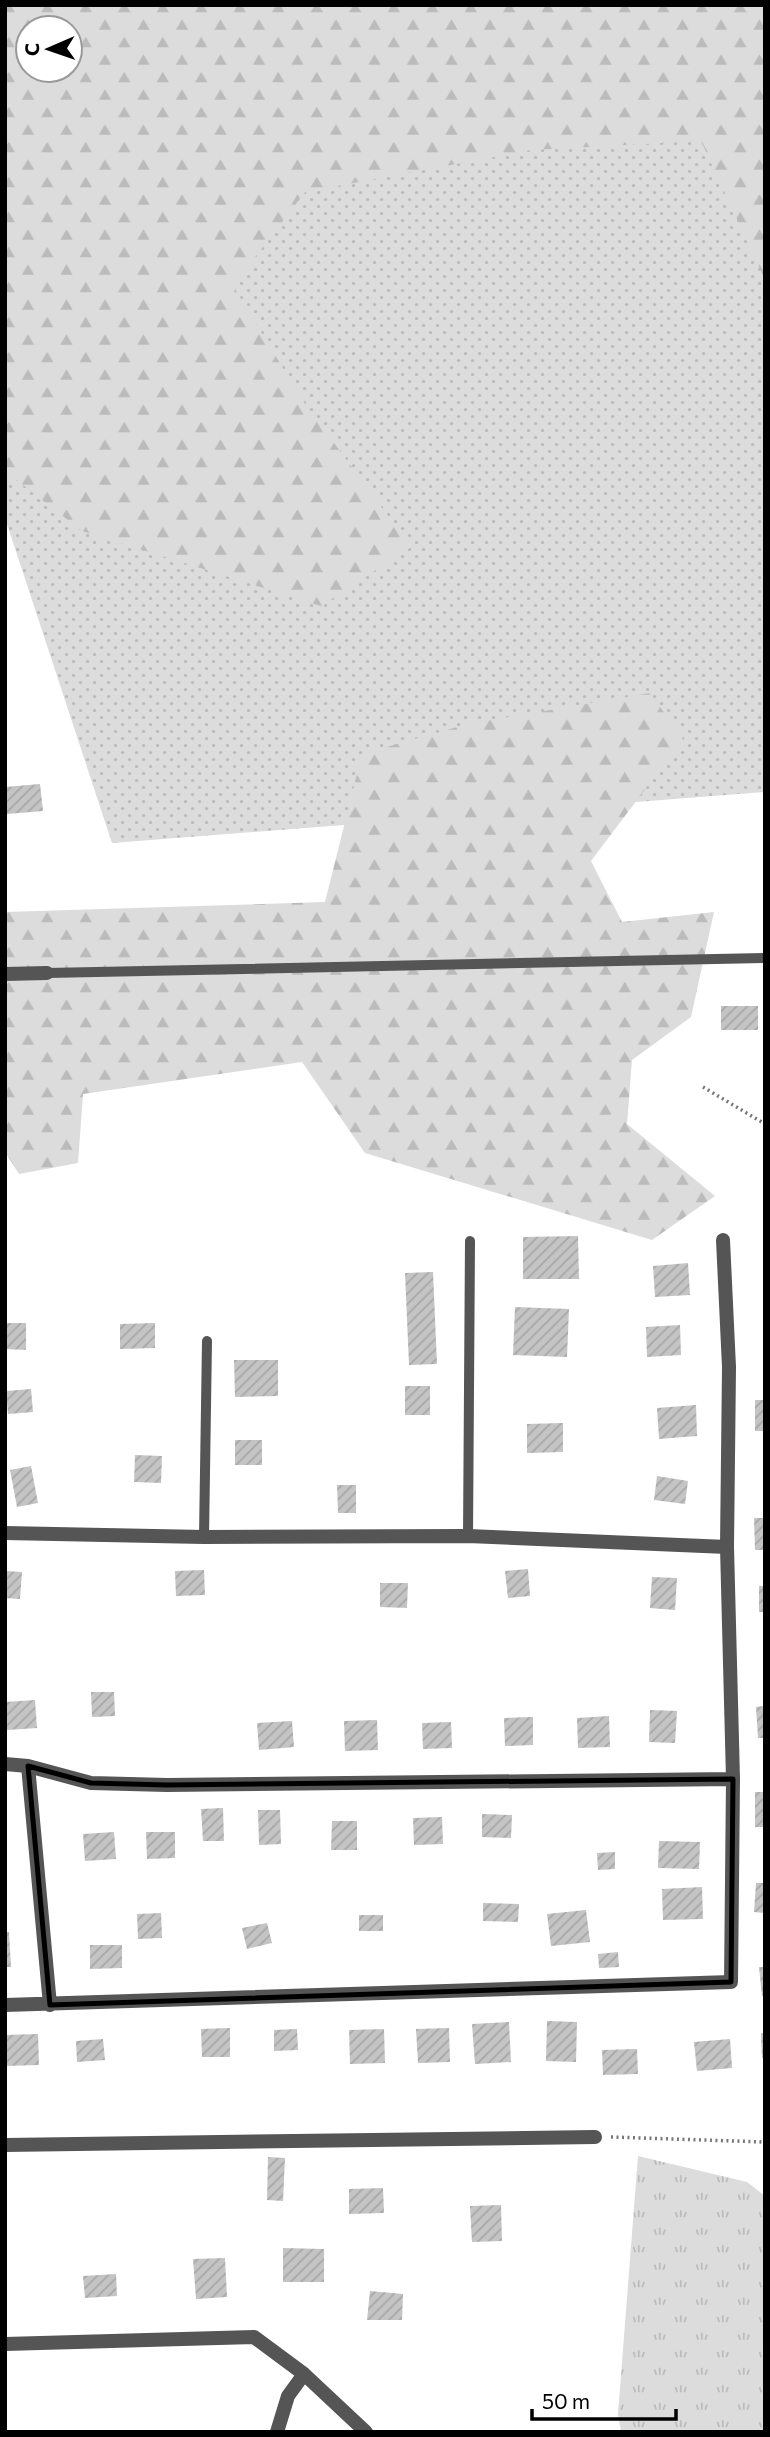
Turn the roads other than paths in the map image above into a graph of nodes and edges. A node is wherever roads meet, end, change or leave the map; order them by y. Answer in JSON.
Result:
{"nodes":[{"id":1,"x":765,"y":958,"type":"edge"},
{"id":2,"x":47,"y":973,"type":"joint"},
{"id":3,"x":5,"y":974,"type":"edge"},
{"id":4,"x":723,"y":1240,"type":"dead end"},
{"id":5,"x":470,"y":1241,"type":"dead end"},
{"id":6,"x":207,"y":1341,"type":"dead end"},
{"id":7,"x":5,"y":1533,"type":"edge"},
{"id":8,"x":468,"y":1536,"type":"junction"},
{"id":9,"x":204,"y":1537,"type":"junction"},
{"id":10,"x":727,"y":1547,"type":"junction"},
{"id":11,"x":5,"y":1764,"type":"edge"},
{"id":12,"x":28,"y":1766,"type":"junction"},
{"id":13,"x":733,"y":1779,"type":"junction"},
{"id":14,"x":5,"y":2005,"type":"edge"},
{"id":15,"x":50,"y":2005,"type":"junction"},
{"id":16,"x":595,"y":2137,"type":"road end"},
{"id":17,"x":5,"y":2146,"type":"edge"},
{"id":18,"x":5,"y":2344,"type":"edge"},
{"id":19,"x":304,"y":2374,"type":"junction"},
{"id":20,"x":277,"y":2432,"type":"edge"},
{"id":21,"x":366,"y":2432,"type":"edge"}],
"edges":[{"from":1,"to":2,"type":"lane"},
{"from":2,"to":3,"type":"street"},
{"from":4,"to":10,"type":"street"},
{"from":5,"to":8,"type":"lane"},
{"from":6,"to":9,"type":"lane"},
{"from":7,"to":9,"type":"street"},
{"from":8,"to":9,"type":"street"},
{"from":8,"to":10,"type":"street"},
{"from":10,"to":13,"type":"street"},
{"from":11,"to":12,"type":"street"},
{"from":12,"to":13,"type":"street"},
{"from":12,"to":15,"type":"street"},
{"from":13,"to":15,"type":"street"},
{"from":14,"to":15,"type":"street"},
{"from":16,"to":17,"type":"street"},
{"from":18,"to":19,"type":"street"},
{"from":19,"to":20,"type":"street"},
{"from":19,"to":21,"type":"street"}]}
